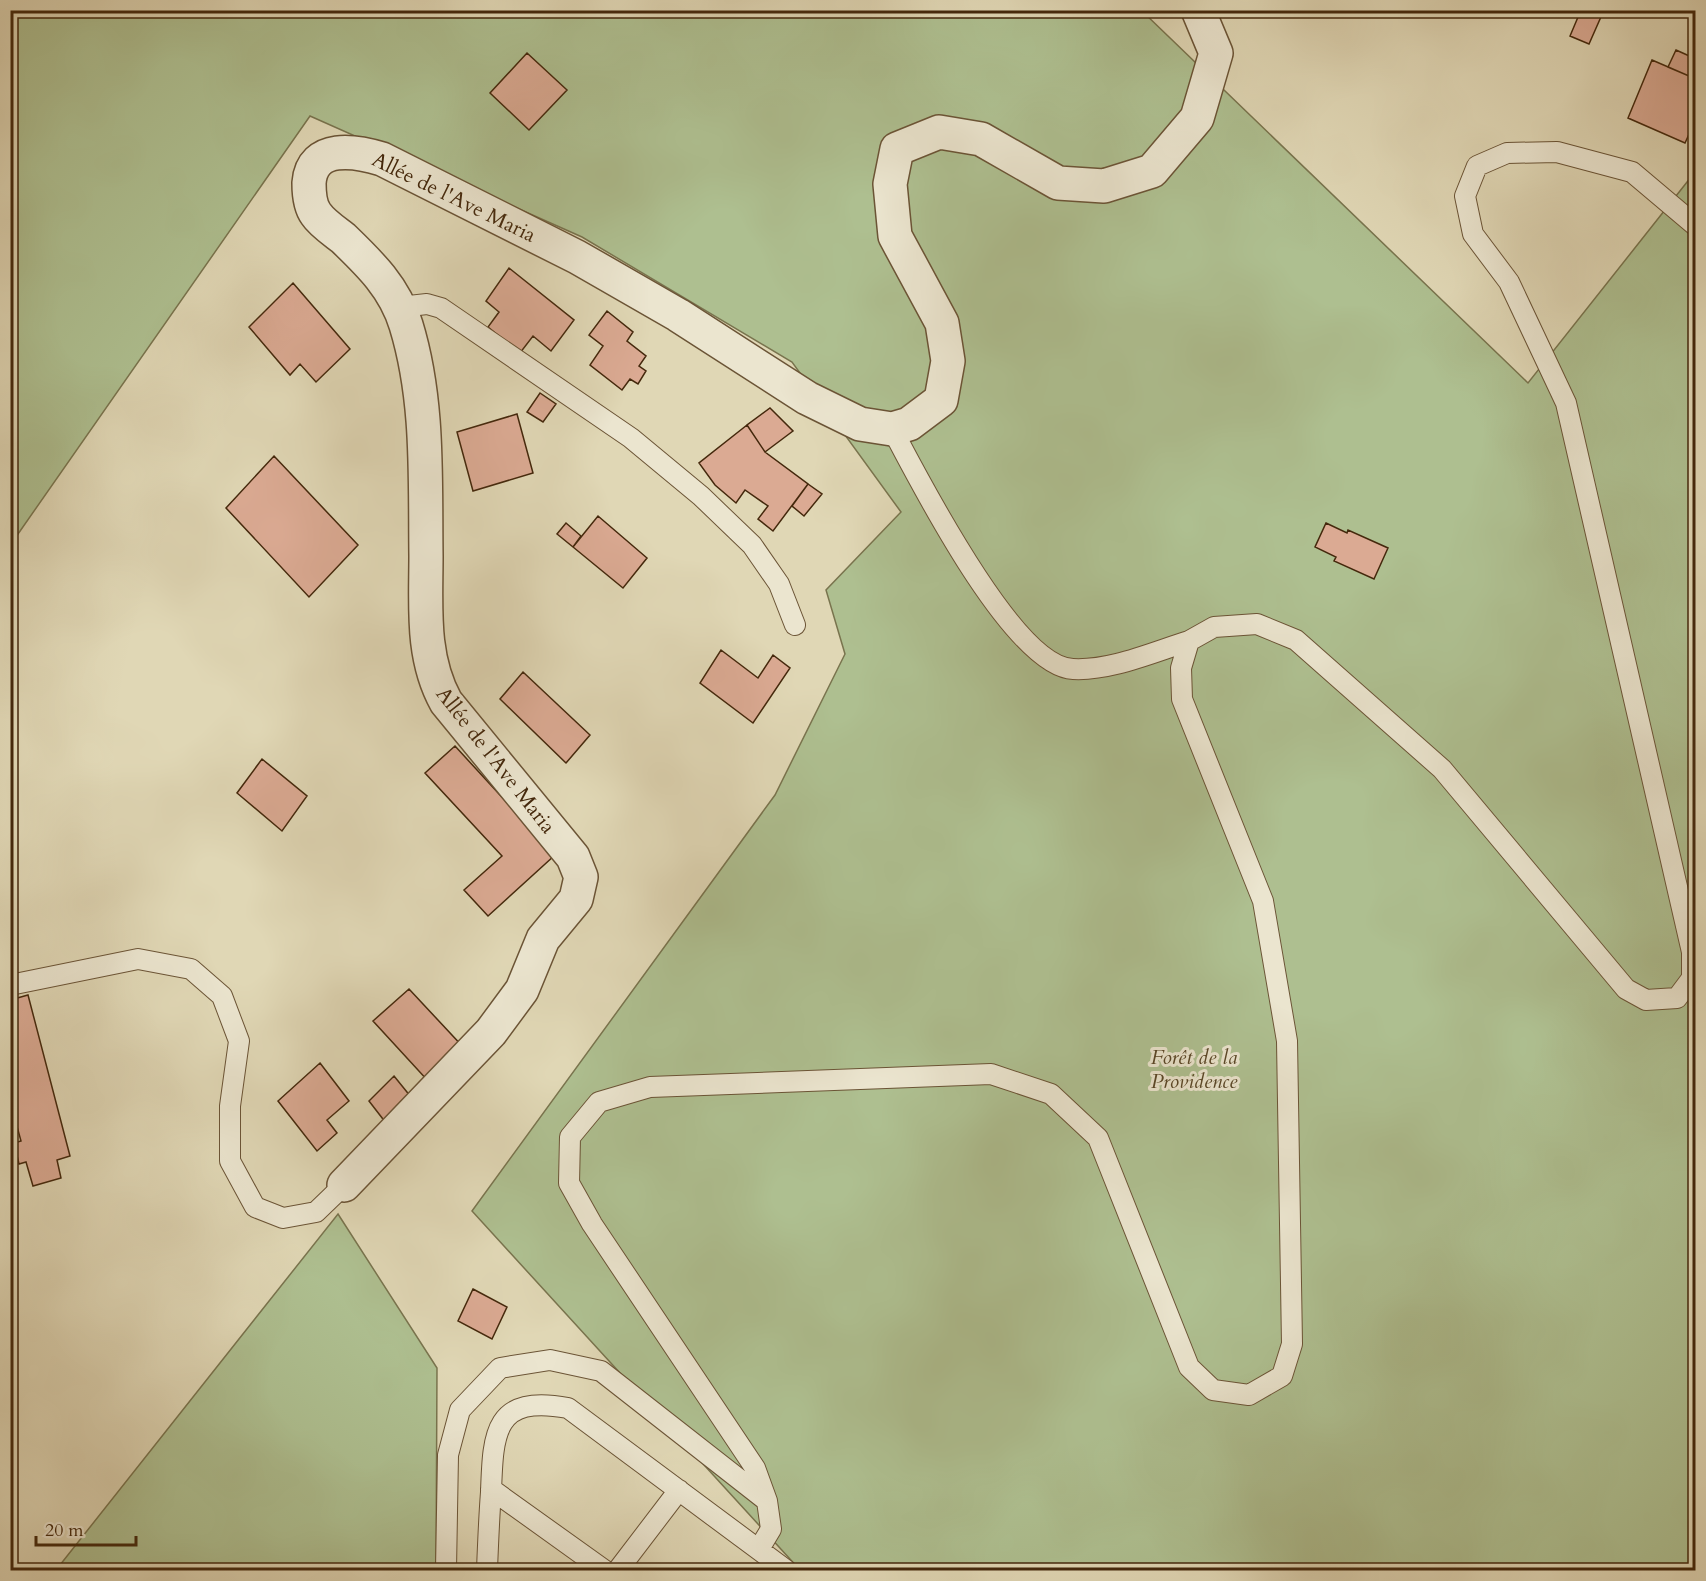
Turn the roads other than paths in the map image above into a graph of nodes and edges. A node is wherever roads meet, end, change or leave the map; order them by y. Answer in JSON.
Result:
{"nodes":[{"id":1,"x":1198,"y":10,"type":"edge"},
{"id":2,"x":1695,"y":226,"type":"edge"},
{"id":3,"x":399,"y":307,"type":"junction"},
{"id":4,"x":892,"y":429,"type":"junction"},
{"id":5,"x":795,"y":625,"type":"dead end"},
{"id":6,"x":1189,"y":641,"type":"junction"},
{"id":7,"x":10,"y":985,"type":"edge"},
{"id":8,"x":344,"y":1185,"type":"joint"},
{"id":9,"x":491,"y":1489,"type":"junction"},
{"id":10,"x":679,"y":1491,"type":"junction"},
{"id":11,"x":767,"y":1501,"type":"junction"},
{"id":12,"x":759,"y":1549,"type":"junction"},
{"id":13,"x":782,"y":1569,"type":"edge"},
{"id":14,"x":446,"y":1570,"type":"edge"},
{"id":15,"x":487,"y":1570,"type":"edge"},
{"id":16,"x":604,"y":1570,"type":"edge"},
{"id":17,"x":618,"y":1570,"type":"edge"}],
"edges":[{"from":1,"to":4,"type":"street"},
{"from":2,"to":6,"type":"lane"},
{"from":3,"to":4,"type":"street","name":"Allée de l'Ave Maria"},
{"from":3,"to":5,"type":"lane"},
{"from":3,"to":8,"type":"street","name":"Allée de l'Ave Maria"},
{"from":4,"to":6,"type":"lane"},
{"from":6,"to":11,"type":"lane"},
{"from":7,"to":8,"type":"lane"},
{"from":9,"to":10,"type":"lane"},
{"from":9,"to":15,"type":"lane"},
{"from":9,"to":16,"type":"lane"},
{"from":10,"to":12,"type":"lane"},
{"from":10,"to":17,"type":"lane"},
{"from":11,"to":12,"type":"lane"},
{"from":11,"to":14,"type":"lane"},
{"from":12,"to":13,"type":"lane"}]}
